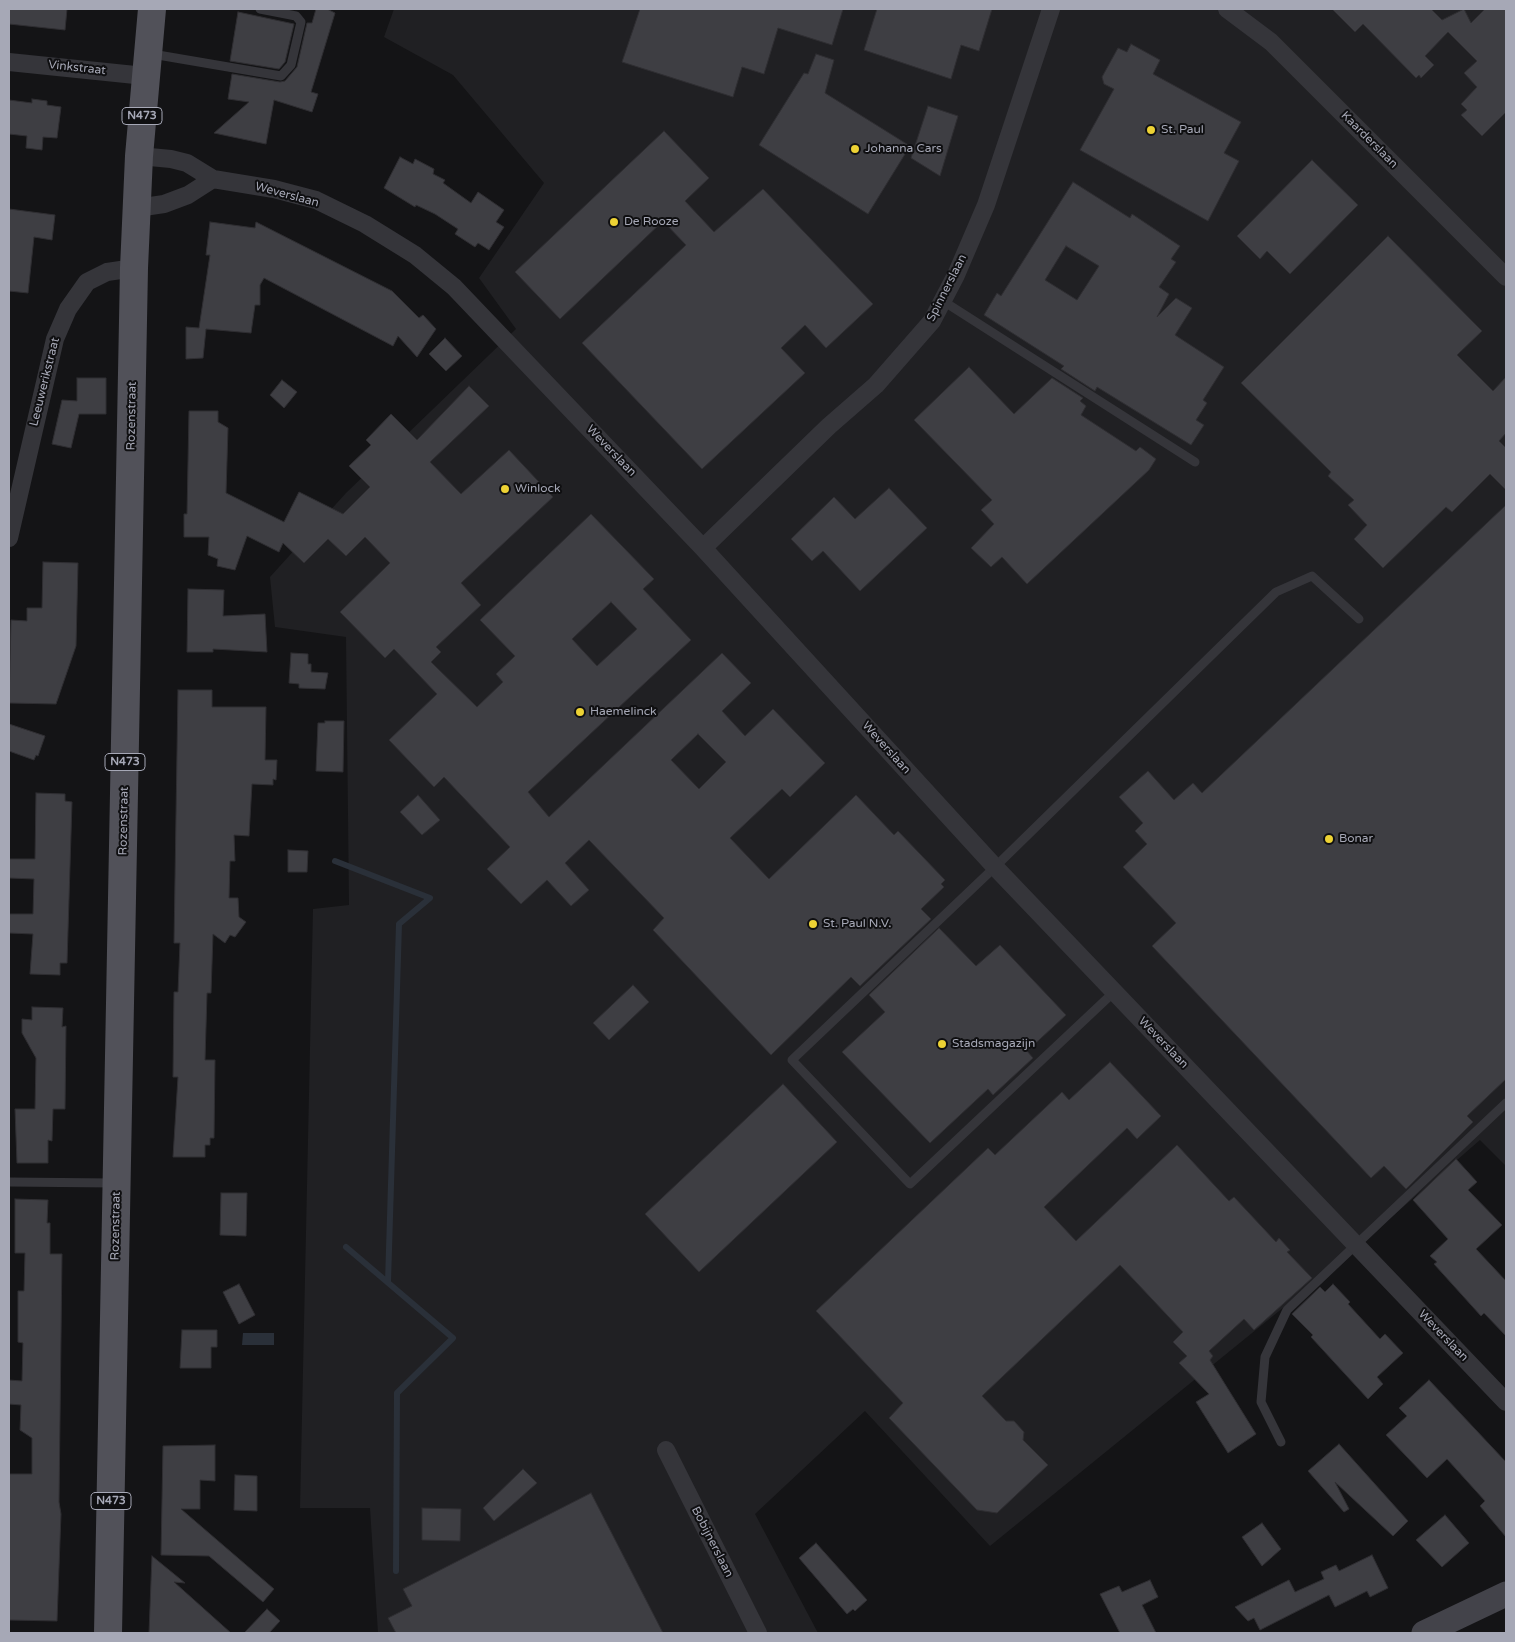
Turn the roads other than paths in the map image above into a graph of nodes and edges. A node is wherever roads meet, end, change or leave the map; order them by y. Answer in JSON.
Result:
{"nodes":[{"id":1,"x":152,"y":9,"type":"edge"},
{"id":2,"x":260,"y":9,"type":"edge"},
{"id":3,"x":1051,"y":9,"type":"edge"},
{"id":4,"x":1227,"y":9,"type":"edge"},
{"id":5,"x":9,"y":62,"type":"edge"},
{"id":6,"x":146,"y":64,"type":"junction"},
{"id":7,"x":139,"y":156,"type":"junction"},
{"id":8,"x":213,"y":179,"type":"junction"},
{"id":9,"x":137,"y":208,"type":"junction"},
{"id":10,"x":134,"y":268,"type":"junction"},
{"id":11,"x":1506,"y":277,"type":"edge"},
{"id":12,"x":943,"y":301,"type":"junction"},
{"id":13,"x":1195,"y":462,"type":"dead end"},
{"id":14,"x":9,"y":538,"type":"edge"},
{"id":15,"x":703,"y":548,"type":"junction"},
{"id":16,"x":1359,"y":619,"type":"dead end"},
{"id":17,"x":995,"y":867,"type":"junction"},
{"id":18,"x":1114,"y":992,"type":"junction"},
{"id":19,"x":1505,"y":1105,"type":"edge"},
{"id":20,"x":9,"y":1182,"type":"edge"},
{"id":21,"x":117,"y":1183,"type":"junction"},
{"id":22,"x":1355,"y":1244,"type":"junction"},
{"id":23,"x":1506,"y":1402,"type":"edge"},
{"id":24,"x":1281,"y":1442,"type":"dead end"},
{"id":25,"x":666,"y":1450,"type":"dead end"},
{"id":26,"x":1506,"y":1594,"type":"edge"},
{"id":27,"x":108,"y":1633,"type":"edge"},
{"id":28,"x":758,"y":1633,"type":"edge"},
{"id":29,"x":1424,"y":1633,"type":"edge"}],
"edges":[{"from":1,"to":6,"type":"main road","name":"Rozenstraat","number":"N473"},
{"from":2,"to":6,"type":"lane"},
{"from":3,"to":12,"type":"street","name":"Spinnerslaan"},
{"from":4,"to":11,"type":"street","name":"Kaarderslaan"},
{"from":5,"to":6,"type":"street","name":"Vinkstraat"},
{"from":6,"to":7,"type":"main road","name":"Rozenstraat","number":"N473"},
{"from":7,"to":8,"type":"street","name":"Weverslaan"},
{"from":7,"to":9,"type":"main road","name":"Rozenstraat","number":"N473"},
{"from":8,"to":9,"type":"street"},
{"from":8,"to":15,"type":"street","name":"Weverslaan"},
{"from":9,"to":10,"type":"main road","name":"Rozenstraat","number":"N473"},
{"from":10,"to":14,"type":"street","name":"Leeuwerikstraat"},
{"from":10,"to":21,"type":"main road","name":"Rozenstraat","number":"N473"},
{"from":12,"to":13,"type":"lane"},
{"from":12,"to":15,"type":"street","name":"Spinnerslaan"},
{"from":15,"to":17,"type":"street","name":"Weverslaan"},
{"from":16,"to":17,"type":"lane"},
{"from":17,"to":18,"type":"street","name":"Weverslaan"},
{"from":17,"to":18,"type":"lane"},
{"from":18,"to":22,"type":"street","name":"Weverslaan"},
{"from":19,"to":22,"type":"lane"},
{"from":20,"to":21,"type":"lane"},
{"from":21,"to":27,"type":"main road","name":"Rozenstraat","number":"N473"},
{"from":22,"to":23,"type":"street","name":"Weverslaan"},
{"from":22,"to":24,"type":"lane"},
{"from":25,"to":28,"type":"street","name":"Bobijnerslaan"},
{"from":26,"to":29,"type":"street"}]}
